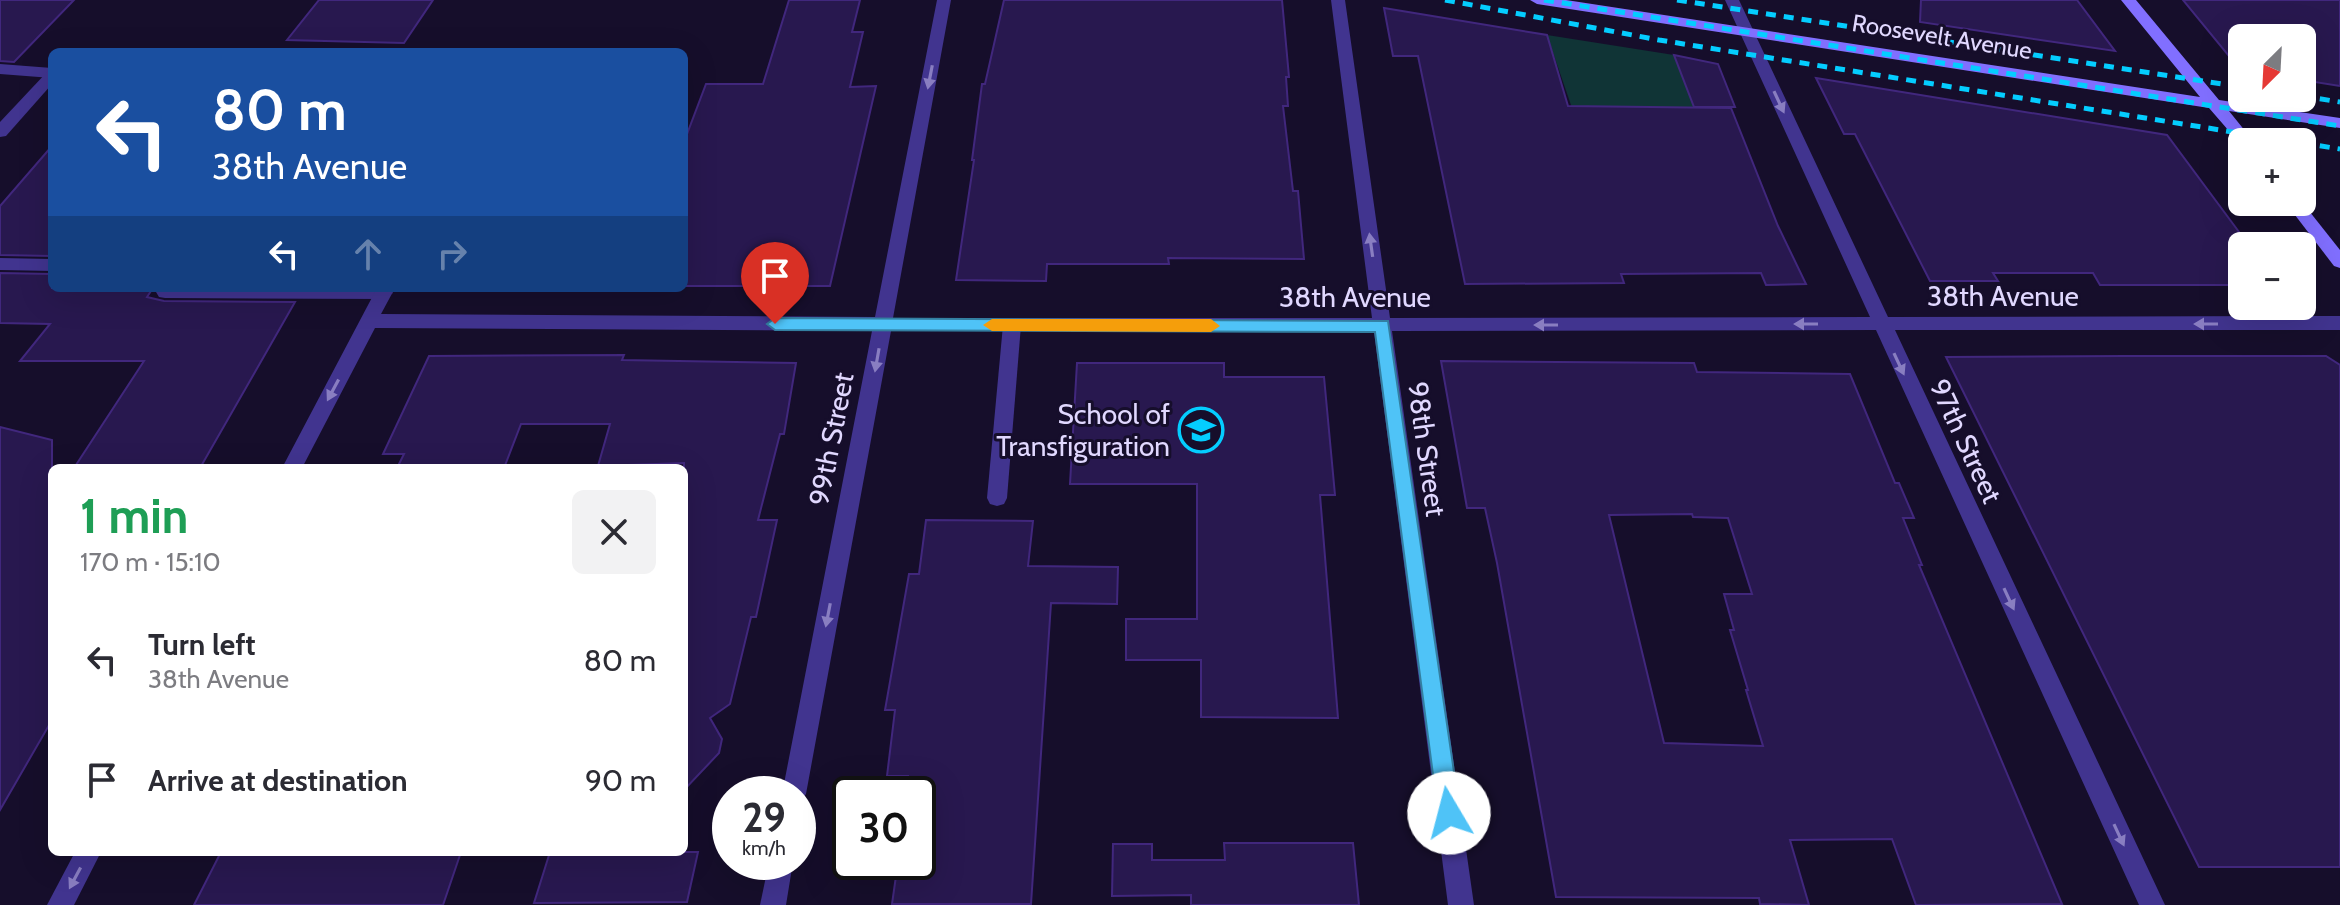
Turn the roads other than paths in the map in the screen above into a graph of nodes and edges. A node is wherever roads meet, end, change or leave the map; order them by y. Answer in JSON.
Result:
{"nodes":[{"id":1,"x":944,"y":0,"type":"edge"},
{"id":2,"x":1338,"y":0,"type":"edge"},
{"id":3,"x":1537,"y":0,"type":"edge"},
{"id":4,"x":1732,"y":0,"type":"edge"},
{"id":5,"x":2128,"y":0,"type":"edge"},
{"id":6,"x":1746,"y":31,"type":"junction"},
{"id":7,"x":0,"y":69,"type":"edge"},
{"id":8,"x":48,"y":74,"type":"edge"},
{"id":9,"x":48,"y":78,"type":"edge"},
{"id":10,"x":2216,"y":103,"type":"junction"},
{"id":11,"x":2340,"y":123,"type":"edge"},
{"id":12,"x":2235,"y":128,"type":"edge"},
{"id":13,"x":0,"y":132,"type":"edge"},
{"id":14,"x":2304,"y":216,"type":"edge"},
{"id":15,"x":2340,"y":262,"type":"edge"},
{"id":16,"x":0,"y":264,"type":"edge"},
{"id":17,"x":48,"y":265,"type":"edge"},
{"id":18,"x":384,"y":292,"type":"edge"},
{"id":19,"x":370,"y":321,"type":"junction"},
{"id":20,"x":2340,"y":323,"type":"edge"},
{"id":21,"x":1880,"y":324,"type":"junction"},
{"id":22,"x":883,"y":325,"type":"junction"},
{"id":23,"x":1012,"y":325,"type":"junction"},
{"id":24,"x":1382,"y":325,"type":"junction"},
{"id":25,"x":294,"y":464,"type":"edge"},
{"id":26,"x":997,"y":498,"type":"dead end"},
{"id":27,"x":797,"y":776,"type":"edge"},
{"id":28,"x":87,"y":856,"type":"edge"},
{"id":29,"x":778,"y":880,"type":"edge"},
{"id":30,"x":60,"y":905,"type":"edge"},
{"id":31,"x":773,"y":905,"type":"edge"},
{"id":32,"x":1461,"y":905,"type":"edge"},
{"id":33,"x":2152,"y":905,"type":"edge"}],
"edges":[{"from":1,"to":22,"type":"street","name":"99th Street","one_way":true},
{"from":24,"to":2,"type":"street","name":"98th Street","one_way":true},
{"from":3,"to":6,"type":"main road","name":"Roosevelt Avenue"},
{"from":4,"to":6,"type":"street","name":"97th Street"},
{"from":5,"to":10,"type":"main road"},
{"from":6,"to":10,"type":"main road","name":"Roosevelt Avenue"},
{"from":6,"to":21,"type":"street","name":"97th Street","one_way":true},
{"from":7,"to":8,"type":"street"},
{"from":9,"to":13,"type":"street"},
{"from":10,"to":11,"type":"main road","name":"Roosevelt Avenue"},
{"from":10,"to":12,"type":"main road"},
{"from":14,"to":15,"type":"main road"},
{"from":16,"to":17,"type":"street"},
{"from":18,"to":19,"type":"street"},
{"from":19,"to":22,"type":"street","name":"38th Avenue"},
{"from":19,"to":25,"type":"street","one_way":true},
{"from":20,"to":21,"type":"street","name":"38th Avenue","one_way":true},
{"from":21,"to":24,"type":"street","name":"38th Avenue","one_way":true},
{"from":21,"to":33,"type":"street","name":"97th Street","one_way":true},
{"from":22,"to":23,"type":"street","name":"38th Avenue"},
{"from":22,"to":27,"type":"street","name":"99th Street","one_way":true},
{"from":23,"to":24,"type":"street","name":"38th Avenue"},
{"from":23,"to":26,"type":"street"},
{"from":24,"to":32,"type":"street","name":"98th Street"},
{"from":28,"to":30,"type":"street","one_way":true},
{"from":29,"to":31,"type":"street"}]}
